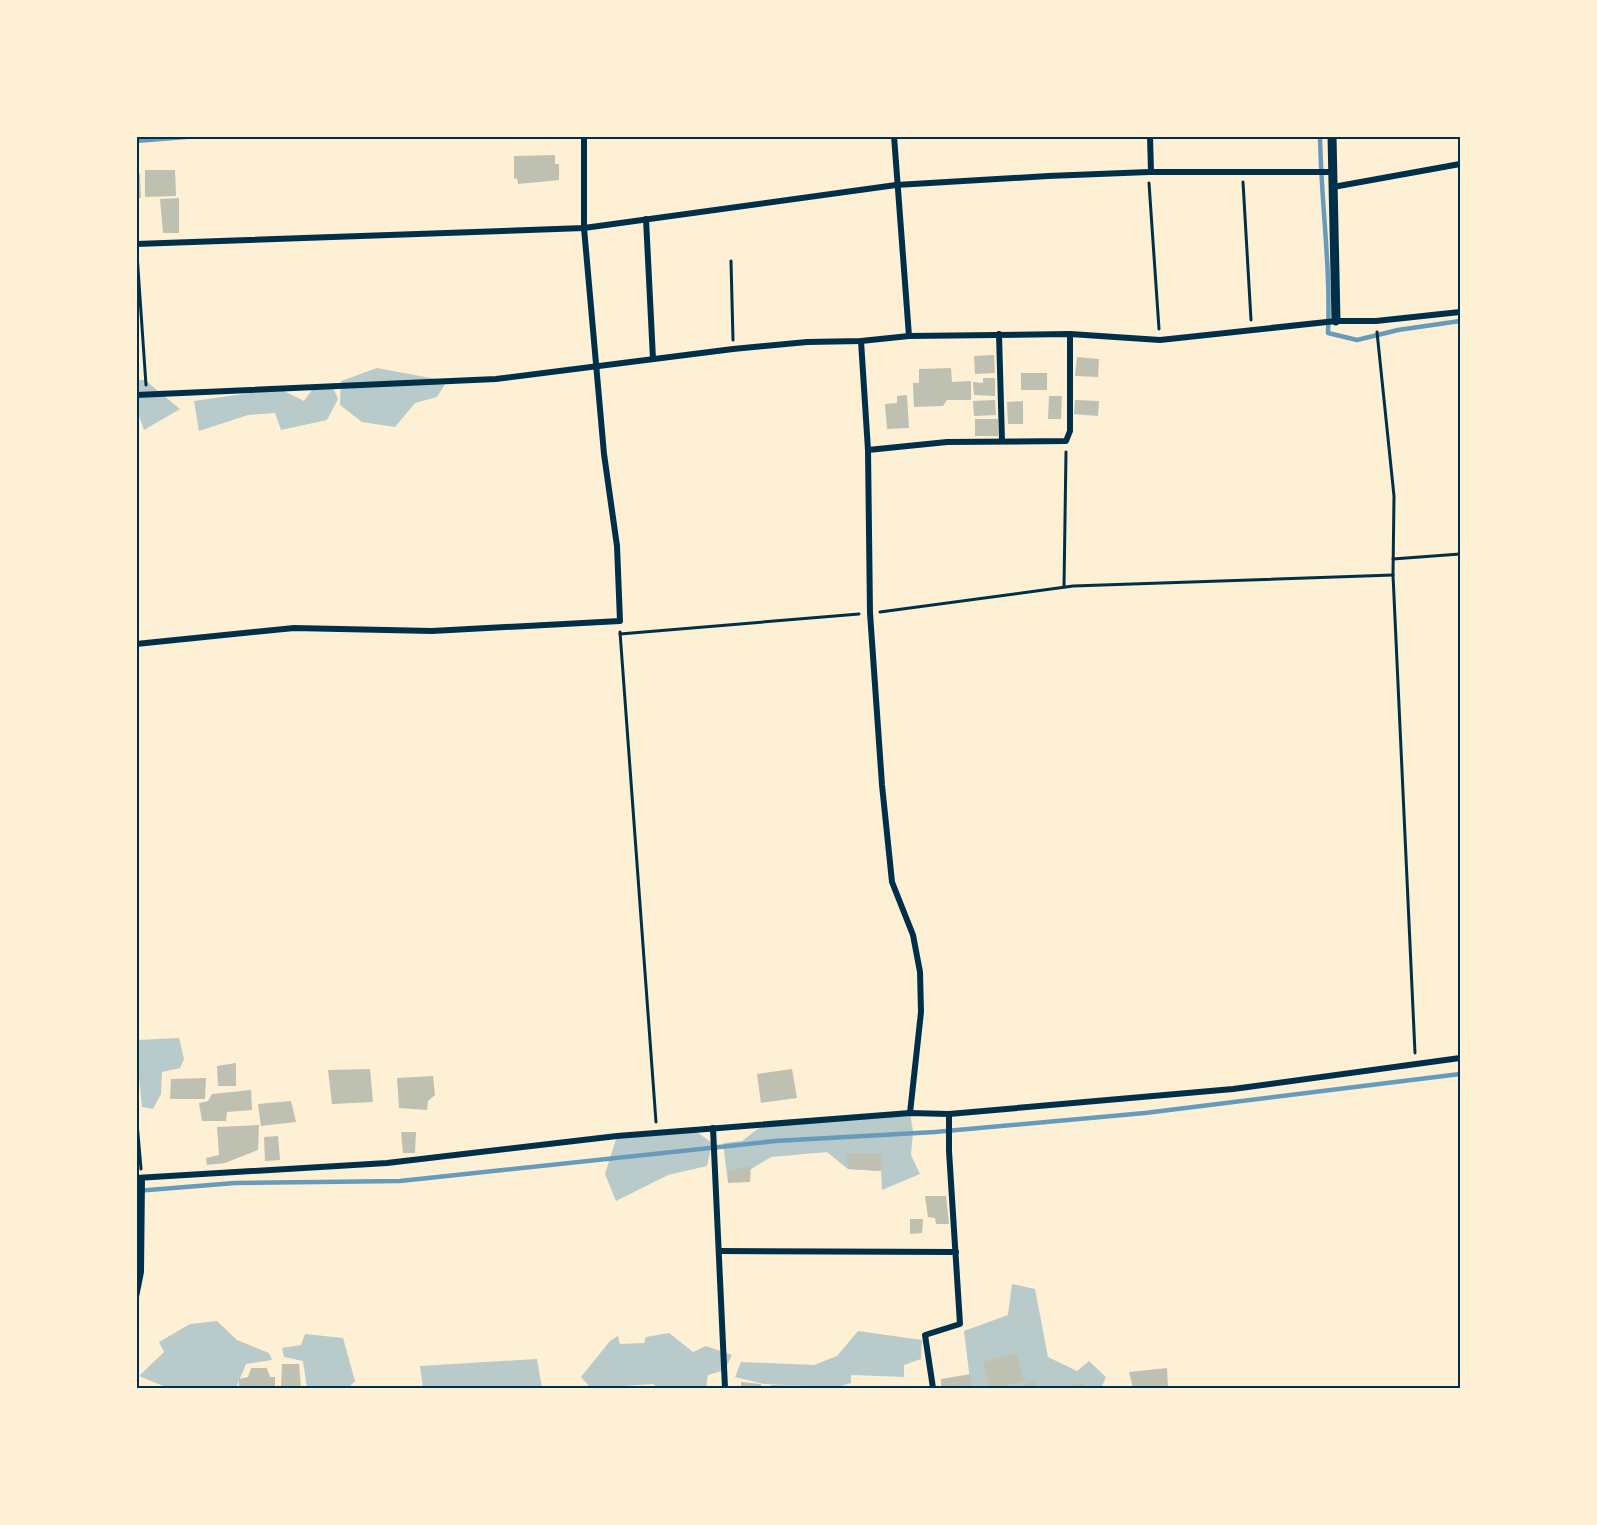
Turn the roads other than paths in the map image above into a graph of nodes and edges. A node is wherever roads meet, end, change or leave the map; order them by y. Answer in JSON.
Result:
{"nodes":[{"id":1,"x":585,"y":136,"type":"edge"},
{"id":2,"x":894,"y":136,"type":"edge"},
{"id":3,"x":1150,"y":136,"type":"edge"},
{"id":4,"x":1332,"y":136,"type":"edge"},
{"id":5,"x":1461,"y":164,"type":"edge"},
{"id":6,"x":1150,"y":172,"type":"junction"},
{"id":7,"x":1333,"y":172,"type":"junction"},
{"id":8,"x":896,"y":185,"type":"junction"},
{"id":9,"x":1333,"y":187,"type":"junction"},
{"id":10,"x":646,"y":219,"type":"junction"},
{"id":11,"x":584,"y":228,"type":"junction"},
{"id":12,"x":136,"y":245,"type":"edge"},
{"id":13,"x":1461,"y":312,"type":"edge"},
{"id":14,"x":1336,"y":321,"type":"junction"},
{"id":15,"x":999,"y":334,"type":"junction"},
{"id":16,"x":1071,"y":334,"type":"junction"},
{"id":17,"x":909,"y":336,"type":"junction"},
{"id":18,"x":861,"y":341,"type":"junction"},
{"id":19,"x":653,"y":359,"type":"junction"},
{"id":20,"x":597,"y":366,"type":"junction"},
{"id":21,"x":136,"y":395,"type":"edge"},
{"id":22,"x":1002,"y":441,"type":"junction"},
{"id":23,"x":868,"y":450,"type":"junction"},
{"id":24,"x":136,"y":644,"type":"edge"},
{"id":25,"x":1461,"y":1058,"type":"edge"},
{"id":26,"x":910,"y":1113,"type":"junction"},
{"id":27,"x":949,"y":1114,"type":"junction"},
{"id":28,"x":713,"y":1128,"type":"junction"},
{"id":29,"x":139,"y":1178,"type":"edge"},
{"id":30,"x":719,"y":1251,"type":"junction"},
{"id":31,"x":956,"y":1252,"type":"junction"},
{"id":32,"x":136,"y":1297,"type":"edge"},
{"id":33,"x":725,"y":1389,"type":"edge"},
{"id":34,"x":933,"y":1389,"type":"edge"}],
"edges":[{"from":1,"to":11,"type":"street"},
{"from":2,"to":8,"type":"street"},
{"from":3,"to":6,"type":"street"},
{"from":4,"to":7,"type":"street"},
{"from":5,"to":9,"type":"street"},
{"from":6,"to":7,"type":"street"},
{"from":6,"to":8,"type":"street"},
{"from":7,"to":9,"type":"street"},
{"from":8,"to":10,"type":"street"},
{"from":8,"to":17,"type":"street"},
{"from":9,"to":14,"type":"street"},
{"from":10,"to":11,"type":"street"},
{"from":10,"to":19,"type":"street"},
{"from":11,"to":12,"type":"street"},
{"from":11,"to":20,"type":"street"},
{"from":13,"to":14,"type":"street"},
{"from":14,"to":16,"type":"street"},
{"from":15,"to":16,"type":"street"},
{"from":15,"to":17,"type":"street"},
{"from":15,"to":22,"type":"street"},
{"from":16,"to":22,"type":"street"},
{"from":17,"to":18,"type":"street"},
{"from":18,"to":19,"type":"street"},
{"from":18,"to":23,"type":"street"},
{"from":19,"to":20,"type":"street"},
{"from":20,"to":21,"type":"street"},
{"from":20,"to":24,"type":"street"},
{"from":22,"to":23,"type":"street"},
{"from":23,"to":26,"type":"street"},
{"from":25,"to":27,"type":"street"},
{"from":26,"to":27,"type":"street"},
{"from":26,"to":28,"type":"street"},
{"from":27,"to":31,"type":"street"},
{"from":28,"to":29,"type":"street"},
{"from":28,"to":30,"type":"street"},
{"from":29,"to":32,"type":"street"},
{"from":30,"to":31,"type":"street"},
{"from":30,"to":33,"type":"street"},
{"from":31,"to":34,"type":"street"}]}
